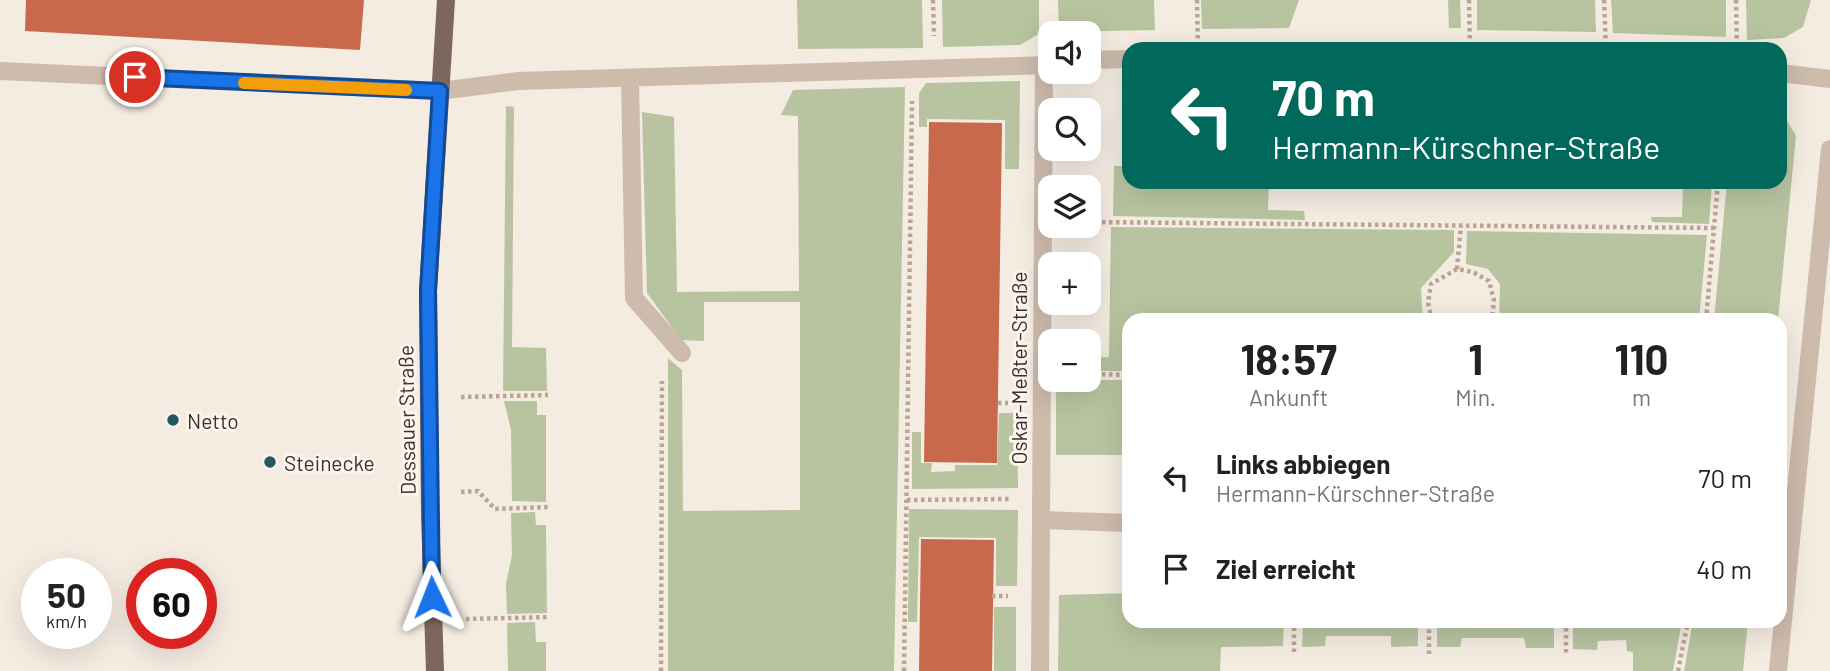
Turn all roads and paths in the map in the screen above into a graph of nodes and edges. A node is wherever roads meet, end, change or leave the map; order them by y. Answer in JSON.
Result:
{"nodes":[{"id":1,"x":446,"y":0,"type":"edge"},
{"id":2,"x":1197,"y":0,"type":"edge"},
{"id":3,"x":1469,"y":0,"type":"edge"},
{"id":4,"x":1604,"y":0,"type":"edge"},
{"id":5,"x":1736,"y":0,"type":"edge"},
{"id":6,"x":1198,"y":42,"type":"edge"},
{"id":7,"x":1470,"y":42,"type":"edge"},
{"id":8,"x":1606,"y":42,"type":"edge"},
{"id":9,"x":1737,"y":42,"type":"edge"},
{"id":10,"x":1122,"y":58,"type":"edge"},
{"id":11,"x":1101,"y":59,"type":"edge"},
{"id":12,"x":1038,"y":65,"type":"edge"},
{"id":13,"x":913,"y":69,"type":"junction"},
{"id":14,"x":0,"y":71,"type":"edge"},
{"id":15,"x":1787,"y":74,"type":"edge"},
{"id":16,"x":630,"y":78,"type":"junction"},
{"id":17,"x":1830,"y":79,"type":"edge"},
{"id":18,"x":1047,"y":84,"type":"edge"},
{"id":19,"x":440,"y":91,"type":"junction"},
{"id":20,"x":1830,"y":149,"type":"edge"},
{"id":21,"x":1717,"y":189,"type":"edge"},
{"id":22,"x":1101,"y":222,"type":"edge"},
{"id":23,"x":1461,"y":226,"type":"junction"},
{"id":24,"x":1714,"y":228,"type":"junction"},
{"id":25,"x":1457,"y":269,"type":"junction"},
{"id":26,"x":1430,"y":313,"type":"edge"},
{"id":27,"x":1493,"y":313,"type":"edge"},
{"id":28,"x":1707,"y":313,"type":"edge"},
{"id":29,"x":662,"y":335,"type":"junction"},
{"id":30,"x":682,"y":353,"type":"dead end"},
{"id":31,"x":1101,"y":374,"type":"edge"},
{"id":32,"x":1122,"y":375,"type":"edge"},
{"id":33,"x":548,"y":395,"type":"dead end"},
{"id":34,"x":428,"y":397,"type":"junction"},
{"id":35,"x":430,"y":494,"type":"junction"},
{"id":36,"x":1041,"y":499,"type":"junction"},
{"id":37,"x":907,"y":500,"type":"junction"},
{"id":38,"x":548,"y":507,"type":"dead end"},
{"id":39,"x":1041,"y":520,"type":"junction"},
{"id":40,"x":1122,"y":523,"type":"edge"},
{"id":41,"x":1787,"y":524,"type":"edge"},
{"id":42,"x":549,"y":617,"type":"dead end"},
{"id":43,"x":433,"y":620,"type":"junction"},
{"id":44,"x":1294,"y":628,"type":"edge"},
{"id":45,"x":1429,"y":628,"type":"edge"},
{"id":46,"x":1566,"y":628,"type":"edge"},
{"id":47,"x":1687,"y":628,"type":"edge"},
{"id":48,"x":1780,"y":628,"type":"edge"},
{"id":49,"x":1294,"y":652,"type":"dead end"},
{"id":50,"x":1429,"y":654,"type":"dead end"},
{"id":51,"x":1566,"y":656,"type":"dead end"},
{"id":52,"x":435,"y":671,"type":"edge"},
{"id":53,"x":661,"y":671,"type":"edge"},
{"id":54,"x":904,"y":671,"type":"edge"},
{"id":55,"x":1040,"y":671,"type":"edge"},
{"id":56,"x":1678,"y":671,"type":"edge"},
{"id":57,"x":1778,"y":671,"type":"edge"}],
"edges":[{"from":1,"to":19,"type":"main road","name":"Dessauer Straße"},
{"from":2,"to":6,"type":"path"},
{"from":3,"to":7,"type":"path"},
{"from":4,"to":8,"type":"path"},
{"from":5,"to":9,"type":"path"},
{"from":10,"to":11,"type":"street"},
{"from":12,"to":13,"type":"street","name":"Oskar-Meßter-Straße"},
{"from":13,"to":16,"type":"street","name":"Oskar-Meßter-Straße"},
{"from":13,"to":37,"type":"path"},
{"from":14,"to":19,"type":"street","name":"Oskar-Meßter-Straße"},
{"from":15,"to":17,"type":"street"},
{"from":16,"to":19,"type":"street","name":"Oskar-Meßter-Straße"},
{"from":16,"to":29,"type":"street"},
{"from":18,"to":36,"type":"street","name":"Oskar-Meßter-Straße"},
{"from":19,"to":34,"type":"main road","name":"Dessauer Straße"},
{"from":20,"to":41,"type":"street"},
{"from":21,"to":24,"type":"path"},
{"from":22,"to":23,"type":"path"},
{"from":23,"to":24,"type":"path"},
{"from":23,"to":25,"type":"path"},
{"from":24,"to":28,"type":"path"},
{"from":25,"to":26,"type":"path"},
{"from":25,"to":27,"type":"path"},
{"from":29,"to":30,"type":"street"},
{"from":29,"to":53,"type":"path"},
{"from":31,"to":32,"type":"path"},
{"from":33,"to":34,"type":"path"},
{"from":34,"to":35,"type":"main road","name":"Dessauer Straße"},
{"from":35,"to":38,"type":"path"},
{"from":35,"to":43,"type":"main road","name":"Dessauer Straße"},
{"from":36,"to":37,"type":"path"},
{"from":36,"to":39,"type":"street","name":"Oskar-Meßter-Straße"},
{"from":37,"to":54,"type":"path"},
{"from":39,"to":40,"type":"street"},
{"from":39,"to":55,"type":"street","name":"Oskar-Meßter-Straße"},
{"from":42,"to":43,"type":"path"},
{"from":43,"to":52,"type":"main road","name":"Dessauer Straße"},
{"from":44,"to":49,"type":"path"},
{"from":45,"to":50,"type":"path"},
{"from":46,"to":51,"type":"path"},
{"from":47,"to":56,"type":"path"},
{"from":48,"to":57,"type":"street"}]}
